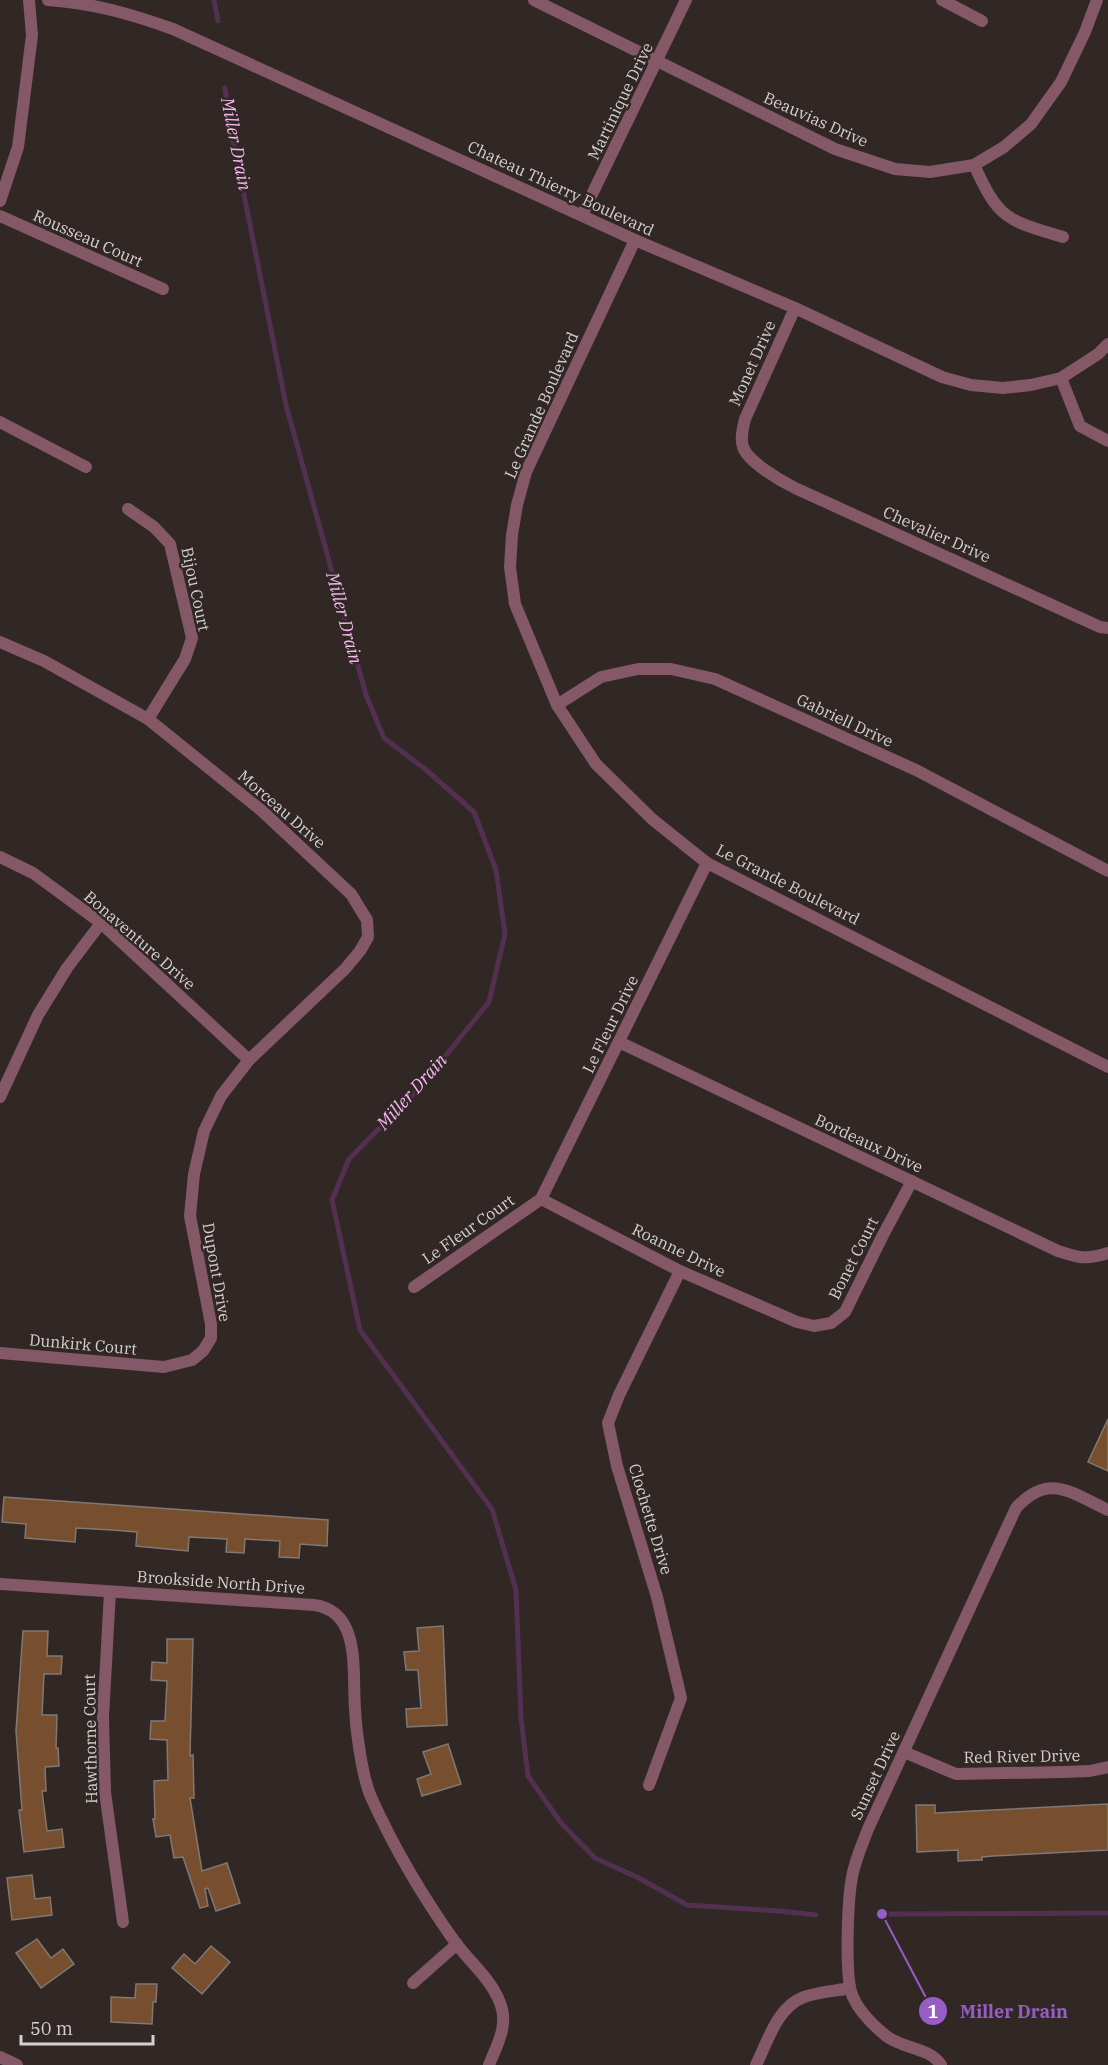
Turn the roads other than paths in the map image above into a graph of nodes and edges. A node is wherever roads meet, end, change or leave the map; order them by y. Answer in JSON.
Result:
{"nodes":[{"id":1,"x":29,"y":0,"type":"edge"},
{"id":2,"x":48,"y":0,"type":"edge"},
{"id":3,"x":534,"y":0,"type":"edge"},
{"id":4,"x":686,"y":0,"type":"edge"},
{"id":5,"x":942,"y":0,"type":"edge"},
{"id":6,"x":1097,"y":0,"type":"edge"},
{"id":7,"x":982,"y":21,"type":"dead end"},
{"id":8,"x":657,"y":62,"type":"junction"},
{"id":9,"x":974,"y":165,"type":"junction"},
{"id":10,"x":0,"y":201,"type":"edge"},
{"id":11,"x":0,"y":216,"type":"edge"},
{"id":12,"x":582,"y":216,"type":"junction"},
{"id":13,"x":1063,"y":237,"type":"dead end"},
{"id":14,"x":635,"y":240,"type":"junction"},
{"id":15,"x":163,"y":290,"type":"dead end"},
{"id":16,"x":795,"y":308,"type":"junction"},
{"id":17,"x":1108,"y":344,"type":"edge"},
{"id":18,"x":1061,"y":378,"type":"junction"},
{"id":19,"x":0,"y":422,"type":"edge"},
{"id":20,"x":1108,"y":441,"type":"edge"},
{"id":21,"x":758,"y":463,"type":"joint"},
{"id":22,"x":86,"y":466,"type":"dead end"},
{"id":23,"x":128,"y":509,"type":"dead end"},
{"id":24,"x":1108,"y":628,"type":"edge"},
{"id":25,"x":0,"y":642,"type":"edge"},
{"id":26,"x":557,"y":705,"type":"junction"},
{"id":27,"x":148,"y":719,"type":"junction"},
{"id":28,"x":0,"y":858,"type":"edge"},
{"id":29,"x":707,"y":863,"type":"junction"},
{"id":30,"x":1108,"y":871,"type":"edge"},
{"id":31,"x":101,"y":923,"type":"junction"},
{"id":32,"x":619,"y":1042,"type":"junction"},
{"id":33,"x":249,"y":1060,"type":"junction"},
{"id":34,"x":1108,"y":1067,"type":"edge"},
{"id":35,"x":0,"y":1098,"type":"edge"},
{"id":36,"x":912,"y":1181,"type":"junction"},
{"id":37,"x":541,"y":1199,"type":"junction"},
{"id":38,"x":1108,"y":1253,"type":"edge"},
{"id":39,"x":680,"y":1271,"type":"junction"},
{"id":40,"x":414,"y":1287,"type":"dead end"},
{"id":41,"x":806,"y":1324,"type":"joint"},
{"id":42,"x":0,"y":1353,"type":"edge"},
{"id":43,"x":164,"y":1367,"type":"joint"},
{"id":44,"x":1108,"y":1510,"type":"edge"},
{"id":45,"x":0,"y":1584,"type":"edge"},
{"id":46,"x":110,"y":1592,"type":"junction"},
{"id":47,"x":904,"y":1752,"type":"junction"},
{"id":48,"x":1108,"y":1767,"type":"edge"},
{"id":49,"x":649,"y":1785,"type":"dead end"},
{"id":50,"x":123,"y":1922,"type":"dead end"},
{"id":51,"x":457,"y":1944,"type":"junction"},
{"id":52,"x":413,"y":1983,"type":"dead end"},
{"id":53,"x":850,"y":1988,"type":"junction"},
{"id":54,"x":0,"y":2057,"type":"edge"},
{"id":55,"x":17,"y":2065,"type":"edge"},
{"id":56,"x":489,"y":2065,"type":"edge"},
{"id":57,"x":756,"y":2065,"type":"edge"},
{"id":58,"x":941,"y":2065,"type":"edge"}],
"edges":[{"from":1,"to":10,"type":"street"},
{"from":2,"to":12,"type":"street","name":"Chateau Thierry Boulevard"},
{"from":3,"to":8,"type":"street","name":"Beauvias Drive"},
{"from":4,"to":8,"type":"street","name":"Martinique Drive"},
{"from":5,"to":7,"type":"street"},
{"from":6,"to":9,"type":"street","name":"Beauvias Drive"},
{"from":8,"to":9,"type":"street","name":"Beauvias Drive"},
{"from":8,"to":12,"type":"street","name":"Martinique Drive"},
{"from":9,"to":13,"type":"street"},
{"from":11,"to":15,"type":"street","name":"Rousseau Court"},
{"from":12,"to":14,"type":"street","name":"Chateau Thierry Boulevard"},
{"from":14,"to":16,"type":"street","name":"Chateau Thierry Boulevard"},
{"from":14,"to":26,"type":"street","name":"Le Grande Boulevard"},
{"from":16,"to":18,"type":"street","name":"Chateau Thierry Boulevard"},
{"from":16,"to":21,"type":"street","name":"Monet Drive"},
{"from":17,"to":18,"type":"street","name":"Chateau Thierry Boulevard"},
{"from":18,"to":20,"type":"street"},
{"from":19,"to":22,"type":"street"},
{"from":21,"to":24,"type":"street","name":"Chevalier Drive"},
{"from":23,"to":27,"type":"street","name":"Bijou Court"},
{"from":25,"to":27,"type":"street","name":"Morceau Drive"},
{"from":26,"to":29,"type":"street","name":"Le Grande Boulevard"},
{"from":26,"to":30,"type":"street","name":"Gabriell Drive"},
{"from":27,"to":33,"type":"street","name":"Morceau Drive"},
{"from":28,"to":31,"type":"street","name":"Bonaventure Drive"},
{"from":29,"to":32,"type":"street","name":"Le Fleur Drive"},
{"from":29,"to":34,"type":"street","name":"Le Grande Boulevard"},
{"from":31,"to":33,"type":"street","name":"Bonaventure Drive"},
{"from":31,"to":35,"type":"street"},
{"from":32,"to":36,"type":"street","name":"Bordeaux Drive"},
{"from":32,"to":37,"type":"street","name":"Le Fleur Drive"},
{"from":33,"to":43,"type":"street","name":"Dupont Drive"},
{"from":36,"to":38,"type":"street","name":"Bordeaux Drive"},
{"from":36,"to":41,"type":"street","name":"Bonet Court"},
{"from":37,"to":39,"type":"street","name":"Roanne Drive"},
{"from":37,"to":40,"type":"street","name":"Le Fleur Court"},
{"from":39,"to":41,"type":"street","name":"Roanne Drive"},
{"from":39,"to":49,"type":"street","name":"Clochette Drive"},
{"from":42,"to":43,"type":"street","name":"Dunkirk Court"},
{"from":44,"to":47,"type":"street","name":"Sunset Drive"},
{"from":45,"to":46,"type":"street","name":"Brookside North Drive"},
{"from":46,"to":50,"type":"street","name":"Hawthorne Court"},
{"from":46,"to":51,"type":"street","name":"Brookside North Drive"},
{"from":47,"to":48,"type":"street","name":"Red River Drive"},
{"from":47,"to":53,"type":"street","name":"Sunset Drive"},
{"from":51,"to":52,"type":"street"},
{"from":51,"to":56,"type":"street","name":"Brookside North Drive"},
{"from":53,"to":57,"type":"street"},
{"from":53,"to":58,"type":"street","name":"Sunset Drive"},
{"from":54,"to":55,"type":"street"}]}
